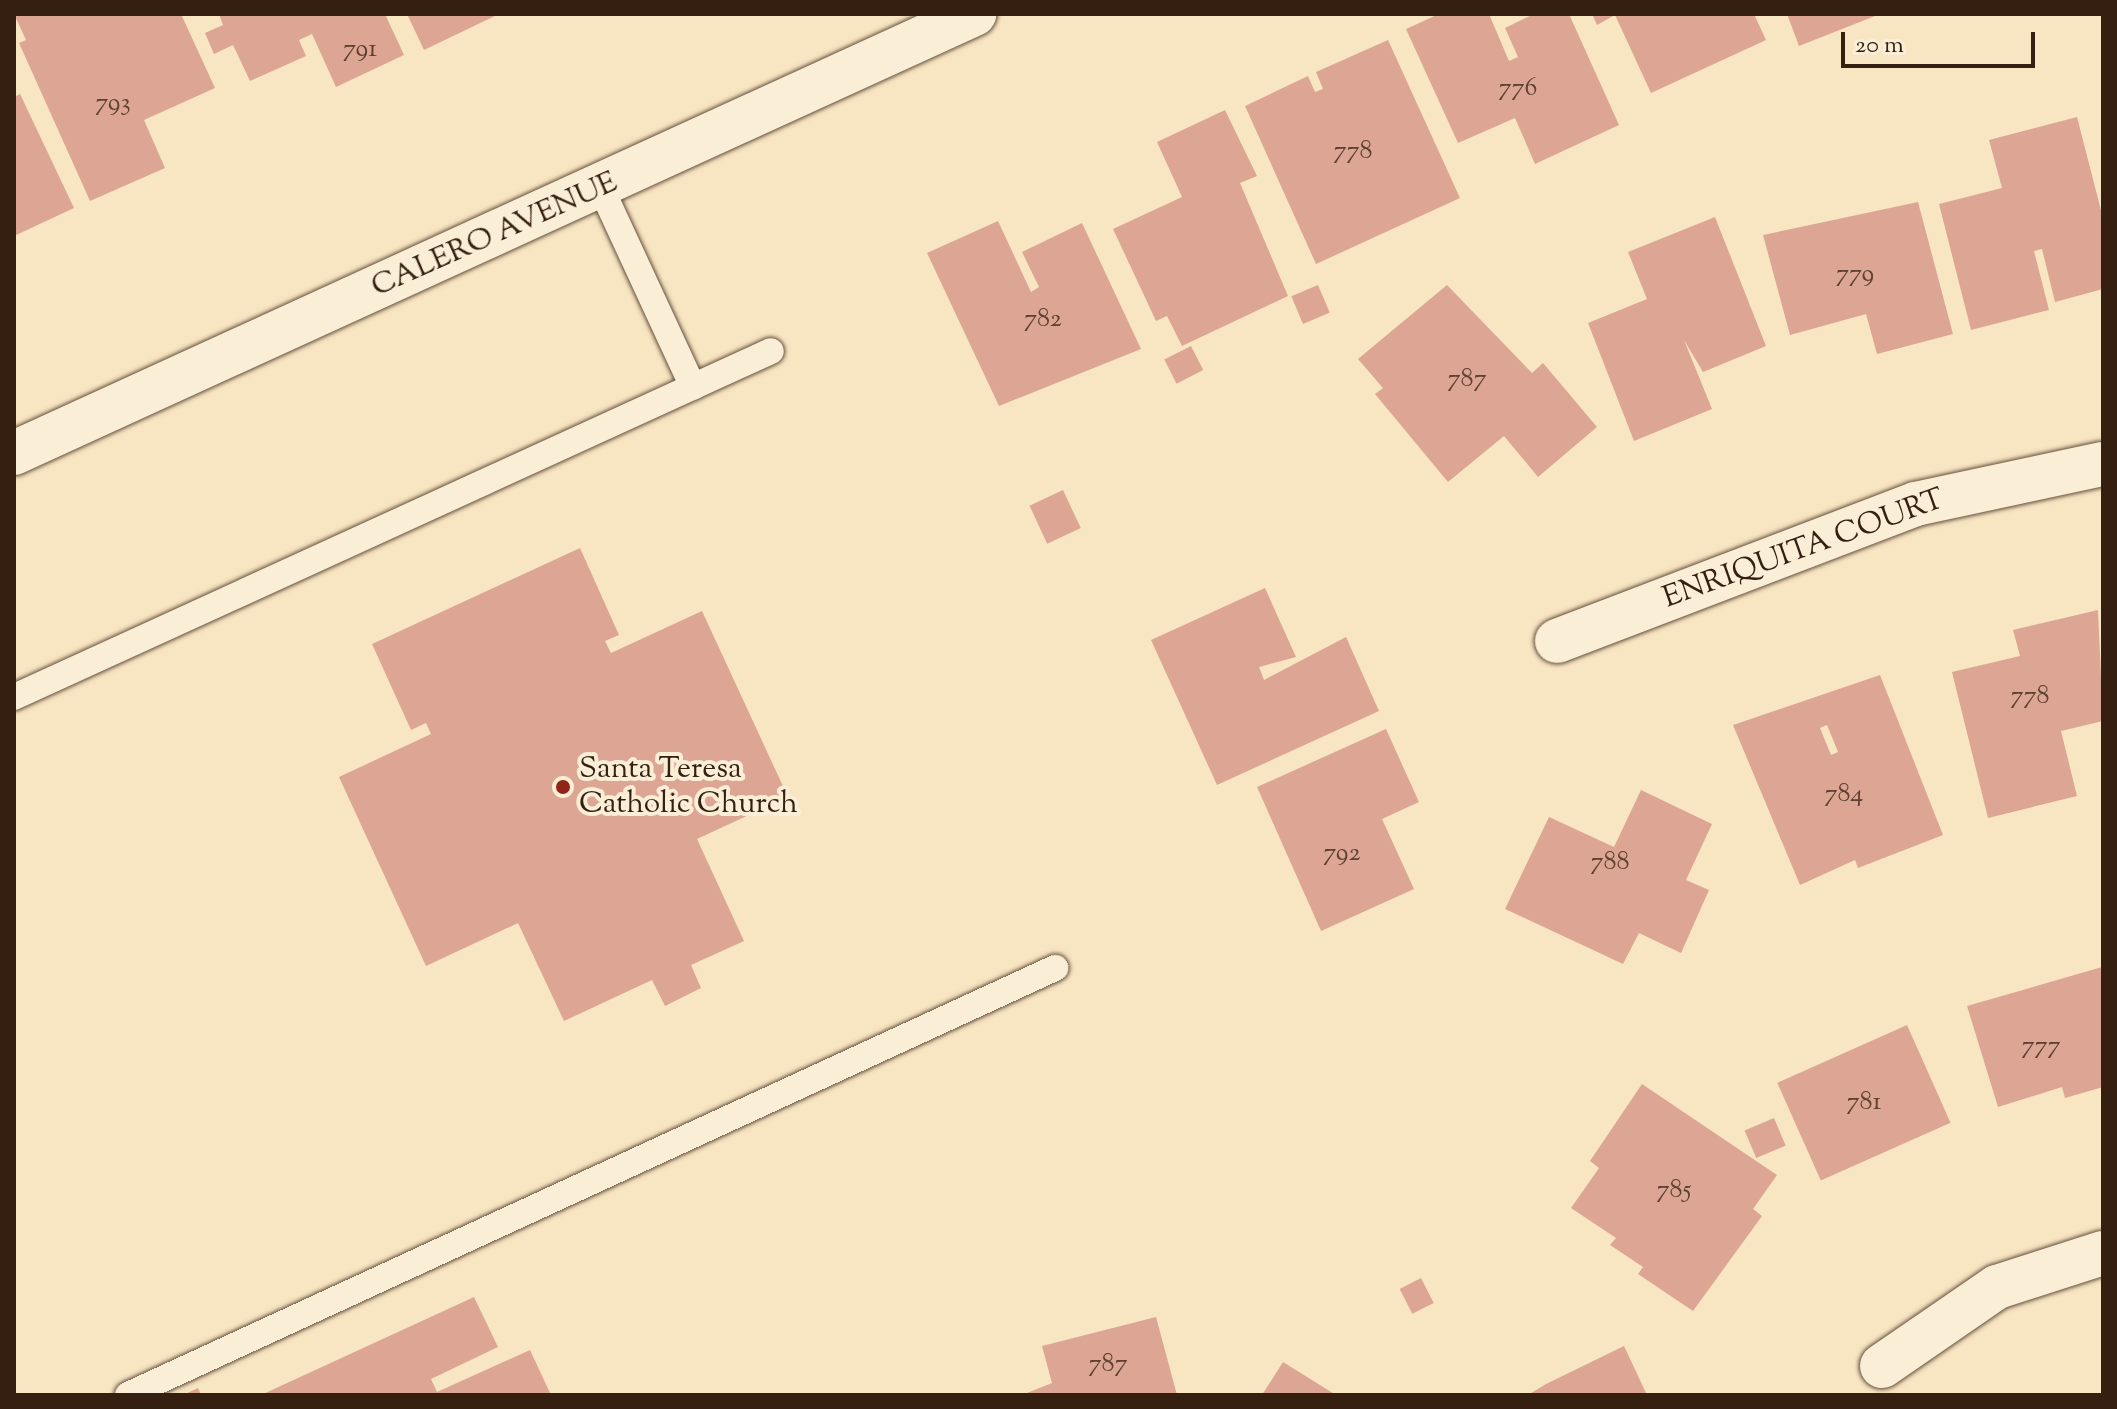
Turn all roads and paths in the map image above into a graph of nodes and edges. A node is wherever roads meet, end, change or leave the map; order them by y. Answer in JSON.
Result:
{"nodes":[{"id":1,"x":974,"y":14,"type":"edge"},
{"id":2,"x":601,"y":188,"type":"junction"},
{"id":3,"x":771,"y":351,"type":"dead end"},
{"id":4,"x":693,"y":387,"type":"junction"},
{"id":5,"x":14,"y":453,"type":"edge"},
{"id":6,"x":2103,"y":464,"type":"edge"},
{"id":7,"x":1557,"y":641,"type":"dead end"},
{"id":8,"x":14,"y":697,"type":"edge"},
{"id":9,"x":1055,"y":968,"type":"dead end"},
{"id":10,"x":2103,"y":1253,"type":"edge"},
{"id":11,"x":1882,"y":1366,"type":"dead end"},
{"id":12,"x":128,"y":1395,"type":"edge"}],
"edges":[{"from":1,"to":2,"type":"street","name":"CALERO AVENUE"},
{"from":2,"to":4,"type":"lane"},
{"from":2,"to":5,"type":"street","name":"CALERO AVENUE"},
{"from":3,"to":4,"type":"lane"},
{"from":4,"to":8,"type":"lane"},
{"from":6,"to":7,"type":"street","name":"ENRIQUITA COURT"},
{"from":9,"to":12,"type":"lane"},
{"from":10,"to":11,"type":"street"}]}
